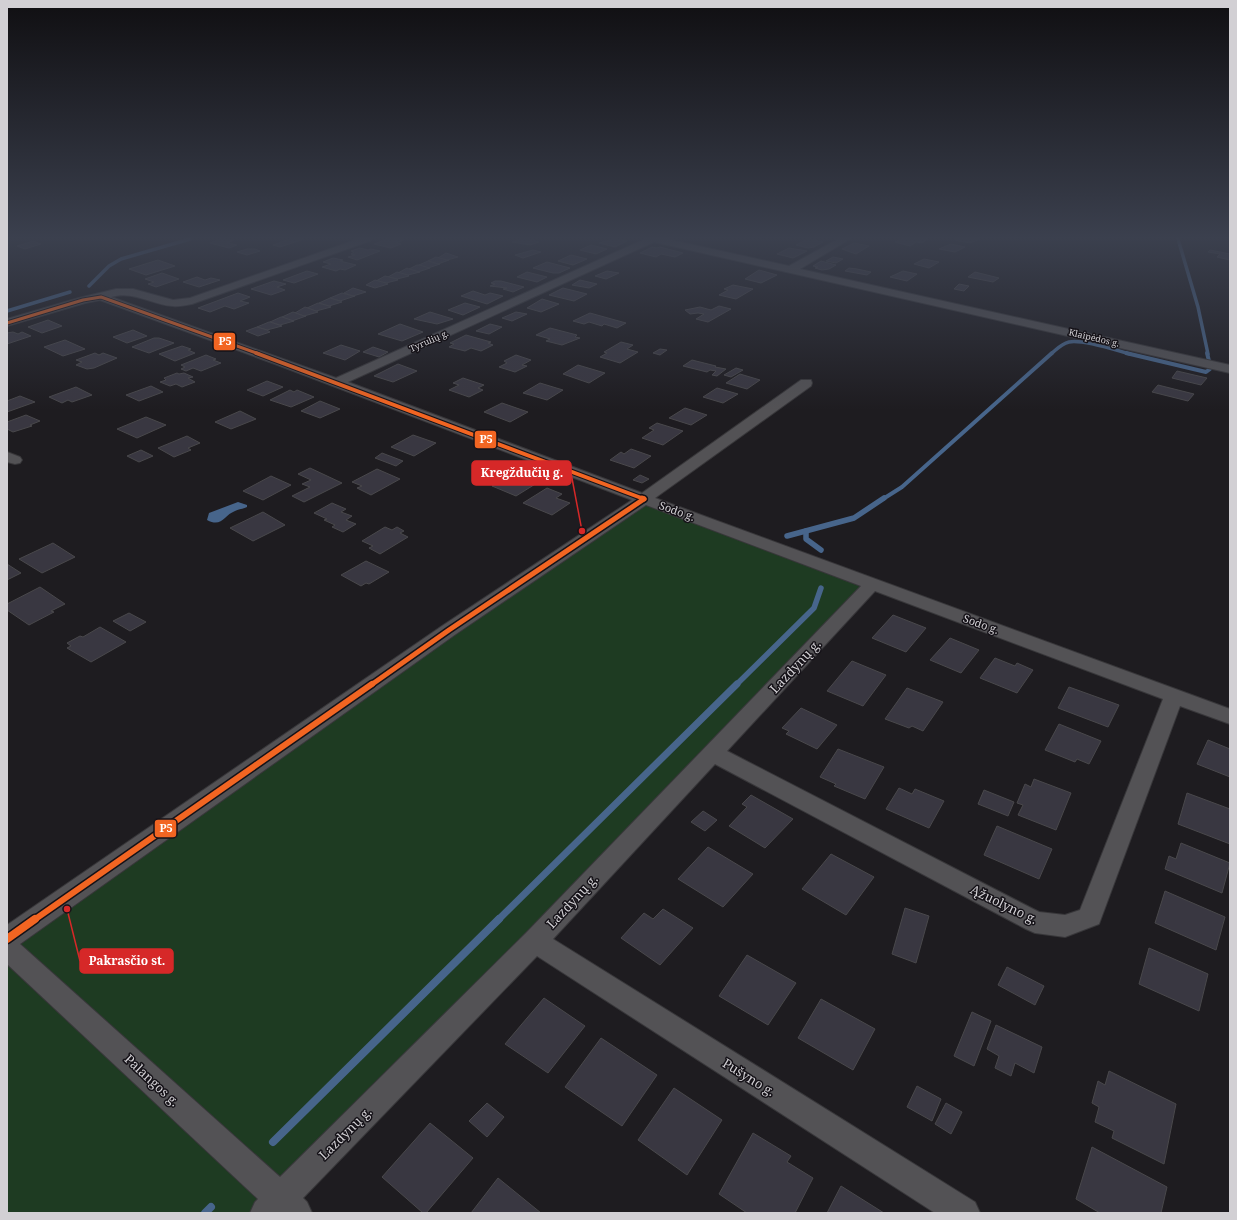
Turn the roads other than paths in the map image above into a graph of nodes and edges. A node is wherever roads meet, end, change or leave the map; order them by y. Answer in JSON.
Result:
{"nodes":[{"id":1,"x":104,"y":296,"type":"edge"},
{"id":2,"x":149,"y":296,"type":"edge"},
{"id":3,"x":206,"y":296,"type":"edge"},
{"id":4,"x":528,"y":296,"type":"edge"},
{"id":5,"x":905,"y":296,"type":"edge"},
{"id":6,"x":101,"y":297,"type":"junction"},
{"id":7,"x":7,"y":323,"type":"edge"},
{"id":8,"x":1230,"y":369,"type":"edge"},
{"id":9,"x":336,"y":383,"type":"junction"},
{"id":10,"x":806,"y":384,"type":"dead end"},
{"id":11,"x":644,"y":499,"type":"junction"},
{"id":12,"x":872,"y":584,"type":"junction"},
{"id":13,"x":1174,"y":696,"type":"junction"},
{"id":14,"x":1230,"y":717,"type":"edge"},
{"id":15,"x":713,"y":753,"type":"junction"},
{"id":16,"x":7,"y":939,"type":"edge"},
{"id":17,"x":535,"y":941,"type":"junction"},
{"id":18,"x":7,"y":948,"type":"edge"},
{"id":19,"x":281,"y":1208,"type":"edge"},
{"id":20,"x":964,"y":1213,"type":"edge"}],
"edges":[{"from":1,"to":6,"type":"street"},
{"from":2,"to":3,"type":"street"},
{"from":4,"to":9,"type":"street","name":"Tyrulių g."},
{"from":5,"to":8,"type":"street","name":"Klaipėdos g."},
{"from":6,"to":7,"type":"street"},
{"from":6,"to":9,"type":"street","name":"Sodo g."},
{"from":9,"to":11,"type":"street","name":"Sodo g."},
{"from":10,"to":11,"type":"street"},
{"from":11,"to":12,"type":"street","name":"Sodo g."},
{"from":11,"to":16,"type":"street"},
{"from":12,"to":13,"type":"street","name":"Sodo g."},
{"from":12,"to":15,"type":"street","name":"Lazdynų g."},
{"from":13,"to":14,"type":"street","name":"Sodo g."},
{"from":13,"to":15,"type":"street","name":"Ąžuolyno g."},
{"from":15,"to":17,"type":"street","name":"Lazdynų g."},
{"from":17,"to":19,"type":"street","name":"Lazdynų g."},
{"from":17,"to":20,"type":"street","name":"Pušyno g."},
{"from":18,"to":19,"type":"street","name":"Palangos g."}]}
